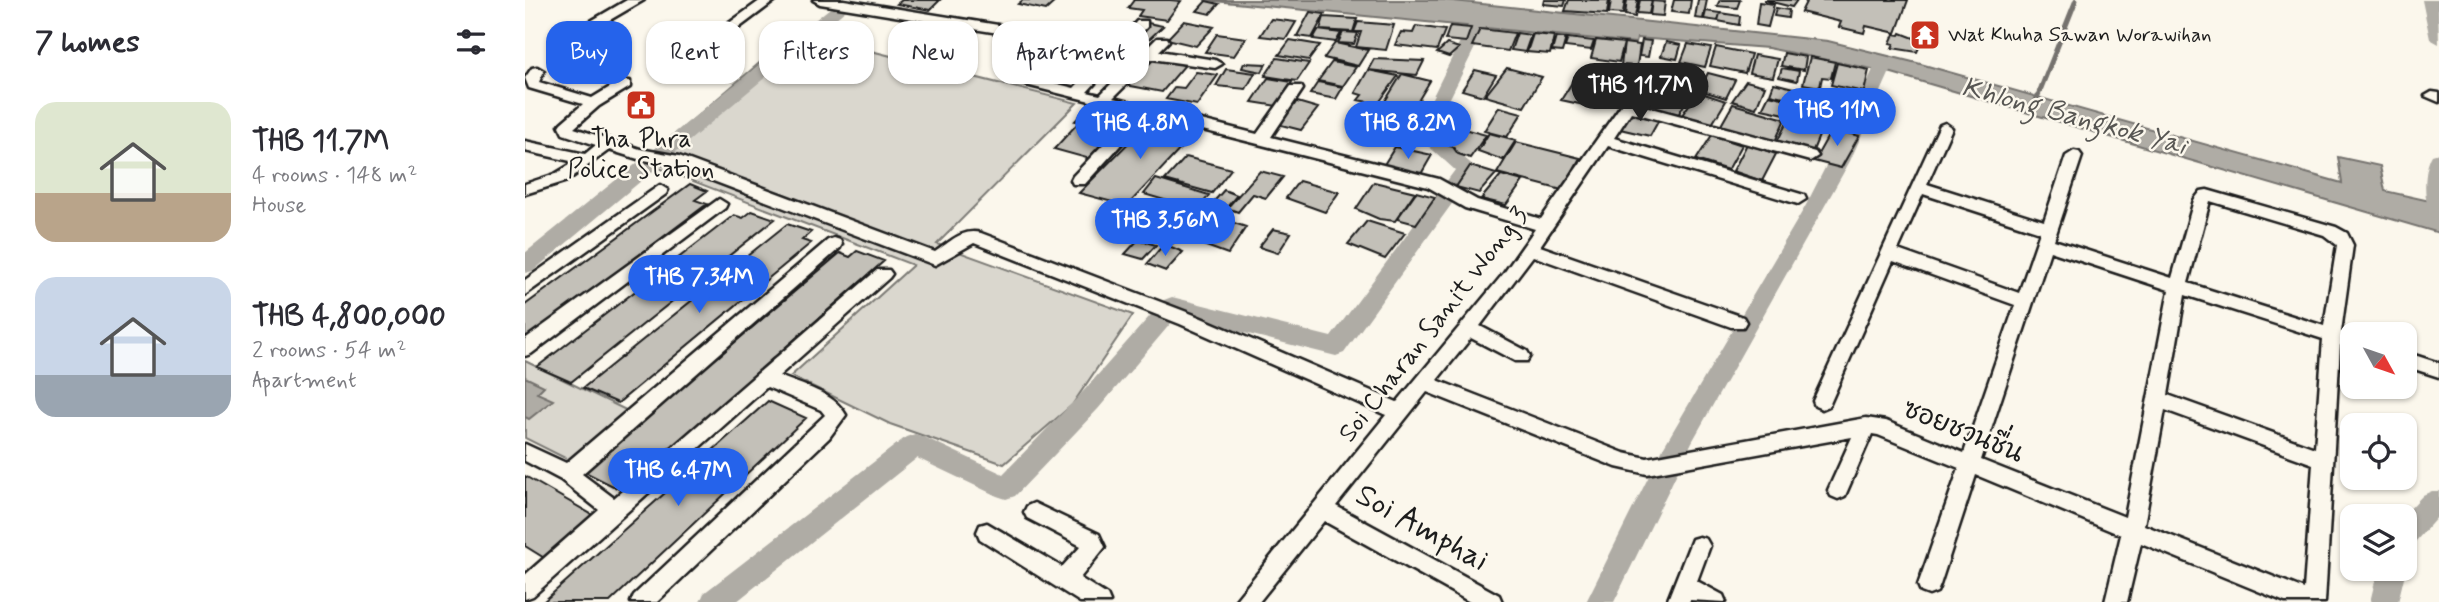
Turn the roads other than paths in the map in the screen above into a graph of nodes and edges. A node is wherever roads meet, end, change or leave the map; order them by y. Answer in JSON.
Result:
{"nodes":[{"id":1,"x":637,"y":0,"type":"edge"},
{"id":2,"x":769,"y":0,"type":"edge"},
{"id":3,"x":826,"y":1,"type":"edge"},
{"id":4,"x":599,"y":21,"type":"edge"},
{"id":5,"x":740,"y":21,"type":"edge"},
{"id":6,"x":1163,"y":41,"type":"dead end"},
{"id":7,"x":1149,"y":54,"type":"joint"},
{"id":8,"x":1215,"y":64,"type":"dead end"},
{"id":9,"x":537,"y":71,"type":"dead end"},
{"id":10,"x":1651,"y":71,"type":"dead end"},
{"id":11,"x":625,"y":84,"type":"dead end"},
{"id":12,"x":1086,"y":84,"type":"edge"},
{"id":13,"x":1119,"y":84,"type":"edge"},
{"id":14,"x":1296,"y":89,"type":"dead end"},
{"id":15,"x":1078,"y":93,"type":"junction"},
{"id":16,"x":1104,"y":99,"type":"junction"},
{"id":17,"x":594,"y":103,"type":"junction"},
{"id":18,"x":1628,"y":106,"type":"junction"},
{"id":19,"x":1145,"y":109,"type":"junction"},
{"id":20,"x":1945,"y":128,"type":"dead end"},
{"id":21,"x":1261,"y":140,"type":"junction"},
{"id":22,"x":1604,"y":140,"type":"junction"},
{"id":23,"x":607,"y":144,"type":"junction"},
{"id":24,"x":525,"y":146,"type":"edge"},
{"id":25,"x":1810,"y":156,"type":"dead end"},
{"id":26,"x":2074,"y":156,"type":"dead end"},
{"id":27,"x":588,"y":160,"type":"junction"},
{"id":28,"x":1079,"y":180,"type":"dead end"},
{"id":29,"x":1918,"y":187,"type":"junction"},
{"id":30,"x":525,"y":189,"type":"edge"},
{"id":31,"x":660,"y":190,"type":"dead end"},
{"id":32,"x":1798,"y":199,"type":"dead end"},
{"id":33,"x":719,"y":204,"type":"dead end"},
{"id":34,"x":1545,"y":226,"type":"junction"},
{"id":35,"x":2046,"y":236,"type":"junction"},
{"id":36,"x":834,"y":244,"type":"dead end"},
{"id":37,"x":1529,"y":249,"type":"junction"},
{"id":38,"x":1888,"y":253,"type":"junction"},
{"id":39,"x":883,"y":275,"type":"dead end"},
{"id":40,"x":2178,"y":288,"type":"junction"},
{"id":41,"x":525,"y":289,"type":"edge"},
{"id":42,"x":2024,"y":302,"type":"junction"},
{"id":43,"x":1737,"y":322,"type":"dead end"},
{"id":44,"x":1468,"y":328,"type":"junction"},
{"id":45,"x":2332,"y":335,"type":"junction"},
{"id":46,"x":2340,"y":338,"type":"edge"},
{"id":47,"x":525,"y":349,"type":"edge"},
{"id":48,"x":1521,"y":356,"type":"dead end"},
{"id":49,"x":2417,"y":363,"type":"edge"},
{"id":50,"x":2439,"y":370,"type":"edge"},
{"id":51,"x":763,"y":377,"type":"junction"},
{"id":52,"x":1424,"y":383,"type":"junction"},
{"id":53,"x":2157,"y":399,"type":"junction"},
{"id":54,"x":1822,"y":401,"type":"dead end"},
{"id":55,"x":1400,"y":412,"type":"junction"},
{"id":56,"x":1866,"y":426,"type":"junction"},
{"id":57,"x":525,"y":452,"type":"edge"},
{"id":58,"x":2323,"y":459,"type":"junction"},
{"id":59,"x":1970,"y":464,"type":"junction"},
{"id":60,"x":568,"y":474,"type":"junction"},
{"id":61,"x":1838,"y":490,"type":"dead end"},
{"id":62,"x":1322,"y":509,"type":"junction"},
{"id":63,"x":614,"y":510,"type":"junction"},
{"id":64,"x":1034,"y":512,"type":"dead end"},
{"id":65,"x":2133,"y":530,"type":"junction"},
{"id":66,"x":987,"y":532,"type":"dead end"},
{"id":67,"x":1699,"y":546,"type":"dead end"},
{"id":68,"x":1065,"y":580,"type":"junction"},
{"id":69,"x":1929,"y":585,"type":"dead end"},
{"id":70,"x":525,"y":589,"type":"edge"},
{"id":71,"x":1682,"y":594,"type":"edge"},
{"id":72,"x":642,"y":602,"type":"edge"},
{"id":73,"x":1099,"y":602,"type":"edge"},
{"id":74,"x":1245,"y":602,"type":"edge"},
{"id":75,"x":1491,"y":602,"type":"edge"},
{"id":76,"x":1715,"y":602,"type":"edge"},
{"id":77,"x":2116,"y":602,"type":"edge"},
{"id":78,"x":2312,"y":602,"type":"edge"}],
"edges":[{"from":1,"to":4,"type":"street"},
{"from":2,"to":5,"type":"street"},
{"from":3,"to":15,"type":"street"},
{"from":6,"to":7,"type":"street"},
{"from":7,"to":8,"type":"street"},
{"from":9,"to":17,"type":"street"},
{"from":10,"to":18,"type":"street","name":"Soi Charan Sanit Wong 3"},
{"from":11,"to":17,"type":"street"},
{"from":12,"to":15,"type":"street"},
{"from":13,"to":16,"type":"street"},
{"from":14,"to":21,"type":"street"},
{"from":15,"to":16,"type":"street"},
{"from":16,"to":19,"type":"street"},
{"from":17,"to":23,"type":"street"},
{"from":18,"to":22,"type":"street","name":"Soi Charan Sanit Wong 3"},
{"from":18,"to":25,"type":"street"},
{"from":19,"to":21,"type":"street"},
{"from":19,"to":28,"type":"street"},
{"from":20,"to":29,"type":"street"},
{"from":21,"to":34,"type":"street"},
{"from":22,"to":32,"type":"street"},
{"from":22,"to":34,"type":"street","name":"Soi Charan Sanit Wong 3"},
{"from":23,"to":27,"type":"street"},
{"from":23,"to":55,"type":"street"},
{"from":24,"to":27,"type":"street"},
{"from":26,"to":35,"type":"street"},
{"from":27,"to":30,"type":"street"},
{"from":29,"to":35,"type":"street"},
{"from":29,"to":38,"type":"street"},
{"from":31,"to":41,"type":"street"},
{"from":33,"to":47,"type":"street"},
{"from":34,"to":37,"type":"street","name":"Soi Charan Sanit Wong 3"},
{"from":35,"to":40,"type":"street"},
{"from":35,"to":42,"type":"street"},
{"from":36,"to":60,"type":"street"},
{"from":37,"to":43,"type":"street"},
{"from":37,"to":44,"type":"street","name":"Soi Charan Sanit Wong 3"},
{"from":38,"to":42,"type":"street"},
{"from":38,"to":54,"type":"street"},
{"from":39,"to":51,"type":"street"},
{"from":40,"to":45,"type":"street"},
{"from":40,"to":45,"type":"street"},
{"from":40,"to":53,"type":"street"},
{"from":42,"to":59,"type":"street"},
{"from":44,"to":48,"type":"street"},
{"from":44,"to":52,"type":"street","name":"Soi Charan Sanit Wong 3"},
{"from":45,"to":46,"type":"street"},
{"from":45,"to":58,"type":"street"},
{"from":49,"to":50,"type":"street"},
{"from":51,"to":63,"type":"street"},
{"from":51,"to":72,"type":"street"},
{"from":52,"to":55,"type":"street","name":"Soi Charan Sanit Wong 3"},
{"from":52,"to":56,"type":"street","name":"ซอยชวนชื่น"},
{"from":53,"to":58,"type":"street"},
{"from":53,"to":65,"type":"street"},
{"from":55,"to":62,"type":"street","name":"Soi Charan Sanit Wong 3"},
{"from":56,"to":59,"type":"street","name":"ซอยชวนชื่น"},
{"from":56,"to":61,"type":"street"},
{"from":57,"to":60,"type":"street"},
{"from":58,"to":78,"type":"street"},
{"from":59,"to":65,"type":"street","name":"ซอยชวนชื่น"},
{"from":59,"to":69,"type":"street"},
{"from":60,"to":63,"type":"street"},
{"from":62,"to":74,"type":"street","name":"Soi Charan Sanit Wong 3"},
{"from":62,"to":75,"type":"street","name":"Soi Amphai"},
{"from":63,"to":70,"type":"street"},
{"from":64,"to":68,"type":"street"},
{"from":65,"to":77,"type":"street"},
{"from":65,"to":78,"type":"street","name":"ซอยชวนชื่น"},
{"from":66,"to":68,"type":"street"},
{"from":67,"to":71,"type":"street"},
{"from":68,"to":73,"type":"street"},
{"from":71,"to":76,"type":"street"}]}
